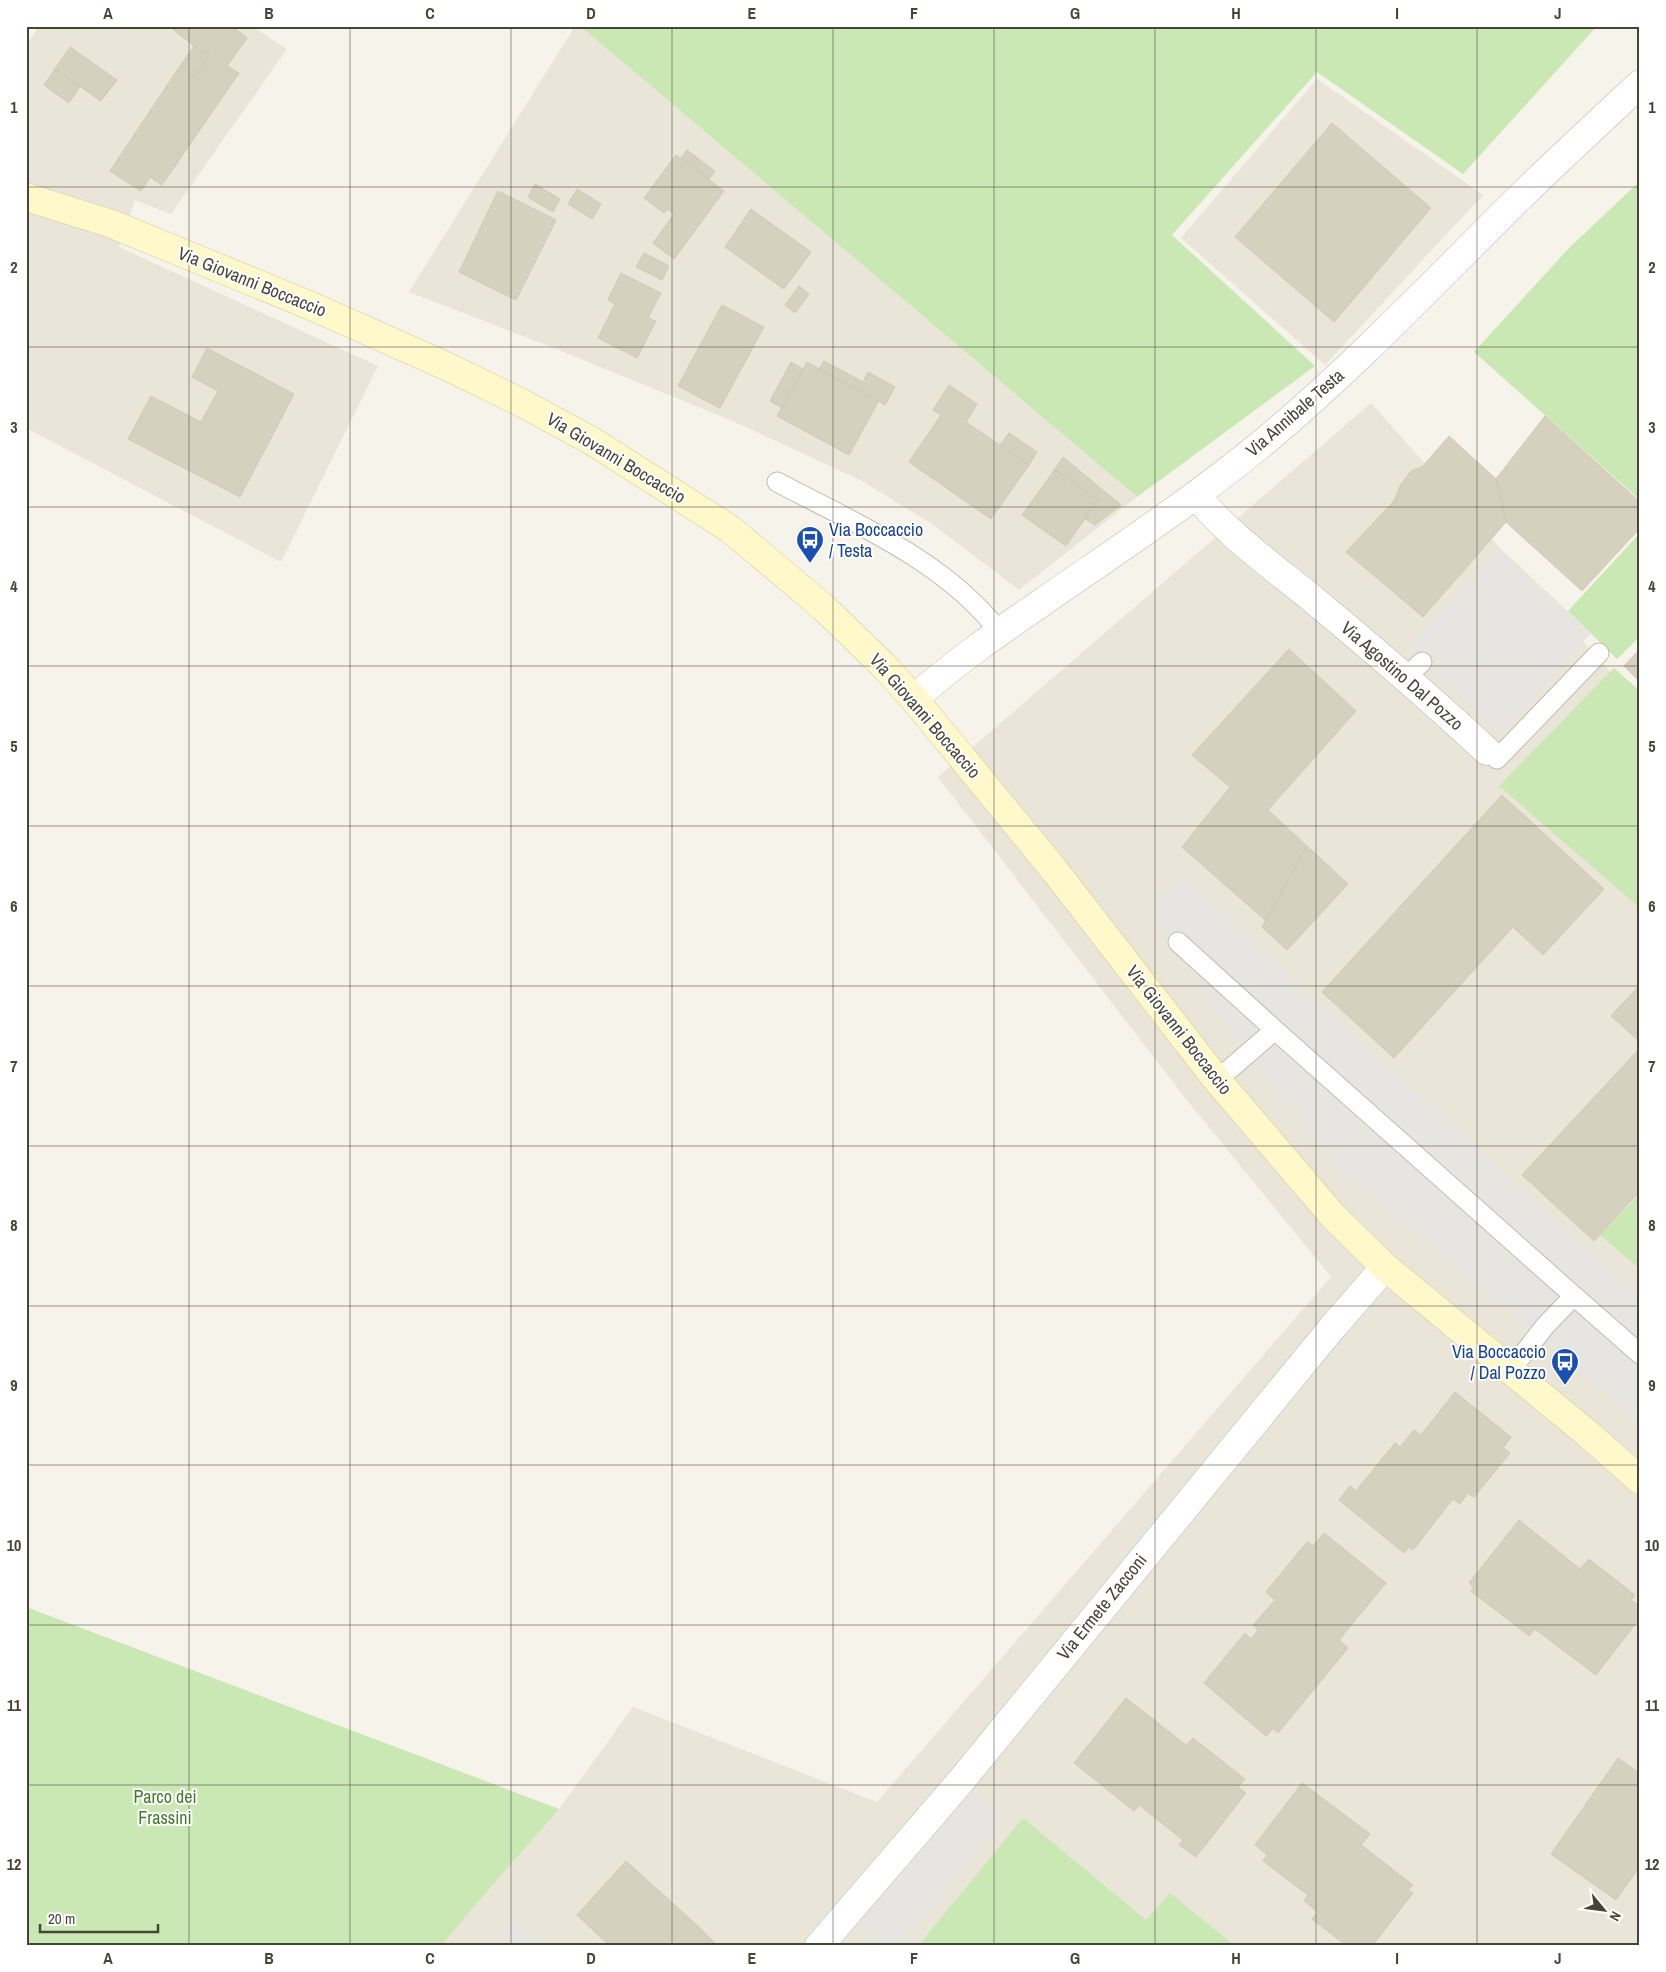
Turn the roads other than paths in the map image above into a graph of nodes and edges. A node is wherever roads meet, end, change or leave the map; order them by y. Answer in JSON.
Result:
{"nodes":[{"id":1,"x":1640,"y":84,"type":"edge"},
{"id":2,"x":26,"y":197,"type":"edge"},
{"id":3,"x":777,"y":482,"type":"dead end"},
{"id":4,"x":1196,"y":495,"type":"junction"},
{"id":5,"x":999,"y":632,"type":"junction"},
{"id":6,"x":1599,"y":653,"type":"dead end"},
{"id":7,"x":914,"y":699,"type":"junction"},
{"id":8,"x":1487,"y":751,"type":"joint"},
{"id":9,"x":1178,"y":942,"type":"dead end"},
{"id":10,"x":1275,"y":1030,"type":"junction"},
{"id":11,"x":1217,"y":1080,"type":"junction"},
{"id":12,"x":1385,"y":1267,"type":"junction"},
{"id":13,"x":1574,"y":1296,"type":"junction"},
{"id":14,"x":1640,"y":1354,"type":"edge"},
{"id":15,"x":1510,"y":1371,"type":"junction"},
{"id":16,"x":1640,"y":1480,"type":"edge"},
{"id":17,"x":819,"y":1946,"type":"edge"}],
"edges":[{"from":1,"to":4,"type":"street","name":"Via Annibale Testa"},
{"from":2,"to":7,"type":"street","name":"Via Giovanni Boccaccio"},
{"from":3,"to":5,"type":"lane"},
{"from":4,"to":5,"type":"street","name":"Via Annibale Testa"},
{"from":4,"to":8,"type":"street","name":"Via Agostino Dal Pozzo"},
{"from":5,"to":7,"type":"street","name":"Via Annibale Testa"},
{"from":6,"to":8,"type":"lane","name":"Via Agostino Dal Pozzo"},
{"from":7,"to":11,"type":"street","name":"Via Giovanni Boccaccio"},
{"from":9,"to":10,"type":"lane"},
{"from":10,"to":11,"type":"lane"},
{"from":10,"to":13,"type":"lane"},
{"from":11,"to":12,"type":"street","name":"Via Giovanni Boccaccio"},
{"from":12,"to":15,"type":"street","name":"Via Giovanni Boccaccio"},
{"from":12,"to":17,"type":"street","name":"Via Ermete Zacconi"},
{"from":13,"to":14,"type":"lane"},
{"from":13,"to":15,"type":"lane"},
{"from":15,"to":16,"type":"street","name":"Via Giovanni Boccaccio"}]}
